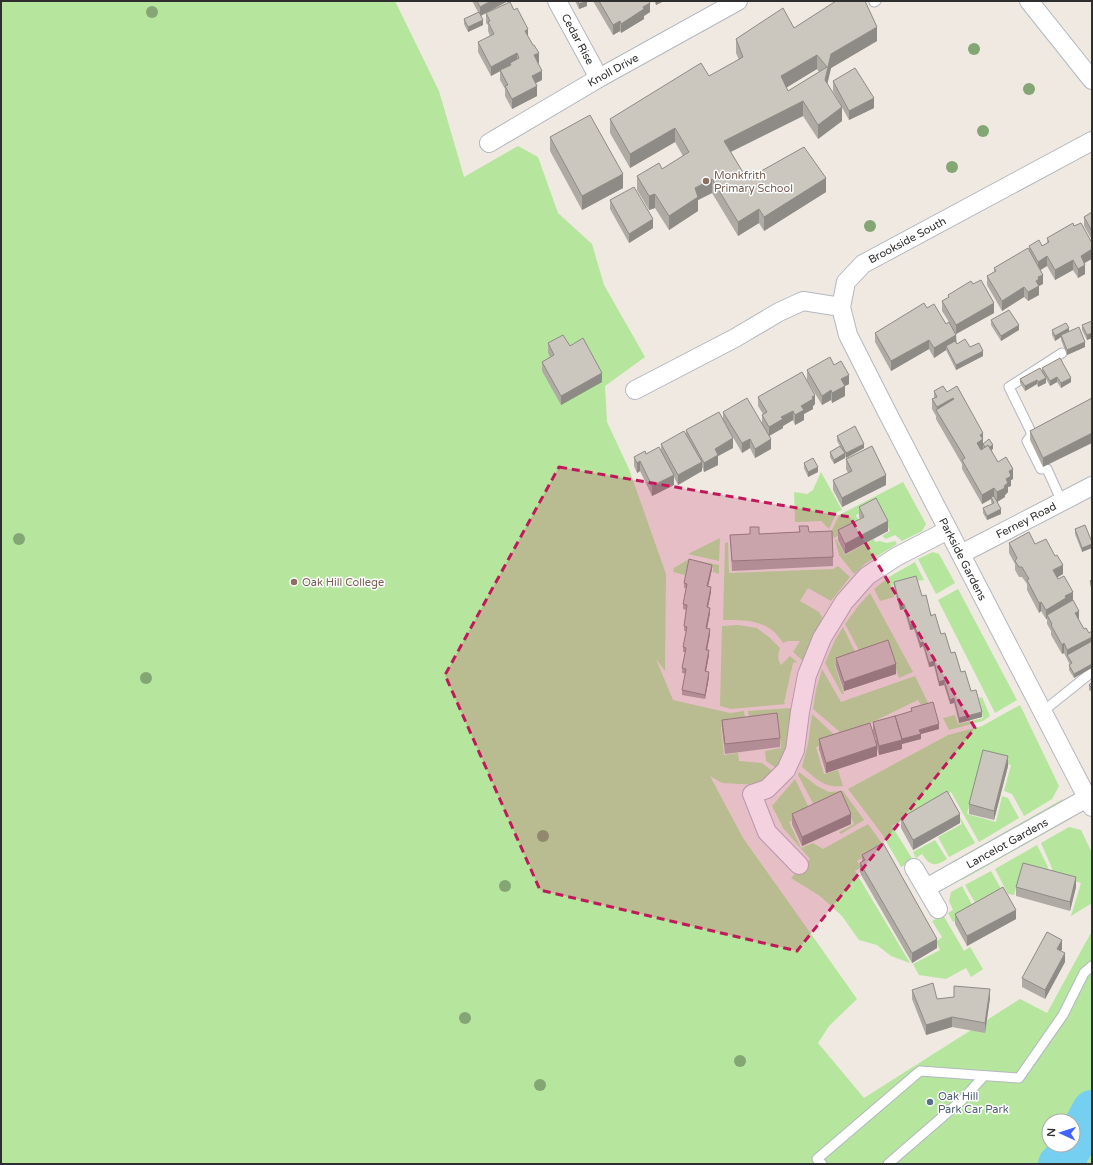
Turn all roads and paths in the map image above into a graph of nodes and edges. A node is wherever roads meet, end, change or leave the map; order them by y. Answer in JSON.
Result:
{"nodes":[{"id":1,"x":557,"y":1,"type":"edge"},
{"id":2,"x":738,"y":1,"type":"edge"},
{"id":3,"x":1029,"y":1,"type":"edge"},
{"id":4,"x":598,"y":78,"type":"junction"},
{"id":5,"x":1092,"y":80,"type":"edge"},
{"id":6,"x":1092,"y":141,"type":"edge"},
{"id":7,"x":489,"y":143,"type":"dead end"},
{"id":8,"x":841,"y":307,"type":"junction"},
{"id":9,"x":1062,"y":353,"type":"dead end"},
{"id":10,"x":634,"y":390,"type":"dead end"},
{"id":11,"x":1092,"y":486,"type":"edge"},
{"id":12,"x":1062,"y":502,"type":"junction"},
{"id":13,"x":948,"y":530,"type":"junction"},
{"id":14,"x":961,"y":554,"type":"junction"},
{"id":15,"x":1092,"y":672,"type":"edge"},
{"id":16,"x":1042,"y":712,"type":"junction"},
{"id":17,"x":1090,"y":803,"type":"edge"},
{"id":18,"x":799,"y":865,"type":"dead end"},
{"id":19,"x":914,"y":868,"type":"dead end"},
{"id":20,"x":926,"y":888,"type":"junction"},
{"id":21,"x":938,"y":909,"type":"dead end"},
{"id":22,"x":1092,"y":966,"type":"edge"},
{"id":23,"x":984,"y":1076,"type":"junction"},
{"id":24,"x":822,"y":1164,"type":"edge"},
{"id":25,"x":888,"y":1164,"type":"edge"}],
"edges":[{"from":1,"to":4,"type":"street","name":"Cedar Rise"},
{"from":2,"to":4,"type":"street","name":"Knoll Drive"},
{"from":3,"to":5,"type":"street"},
{"from":4,"to":7,"type":"street","name":"Knoll Drive"},
{"from":6,"to":8,"type":"street","name":"Brookside South"},
{"from":8,"to":10,"type":"street"},
{"from":8,"to":13,"type":"street","name":"Parkside Gardens"},
{"from":9,"to":12,"type":"lane"},
{"from":11,"to":12,"type":"street","name":"Ferney Road"},
{"from":12,"to":14,"type":"street","name":"Ferney Road"},
{"from":13,"to":14,"type":"street","name":"Parkside Gardens"},
{"from":13,"to":18,"type":"street"},
{"from":14,"to":16,"type":"street","name":"Parkside Gardens"},
{"from":15,"to":16,"type":"lane"},
{"from":16,"to":17,"type":"street","name":"Parkside Gardens"},
{"from":17,"to":20,"type":"street","name":"Lancelot Gardens"},
{"from":19,"to":20,"type":"street"},
{"from":20,"to":21,"type":"street"},
{"from":22,"to":23,"type":"lane"},
{"from":23,"to":24,"type":"lane"},
{"from":23,"to":25,"type":"lane"}]}
